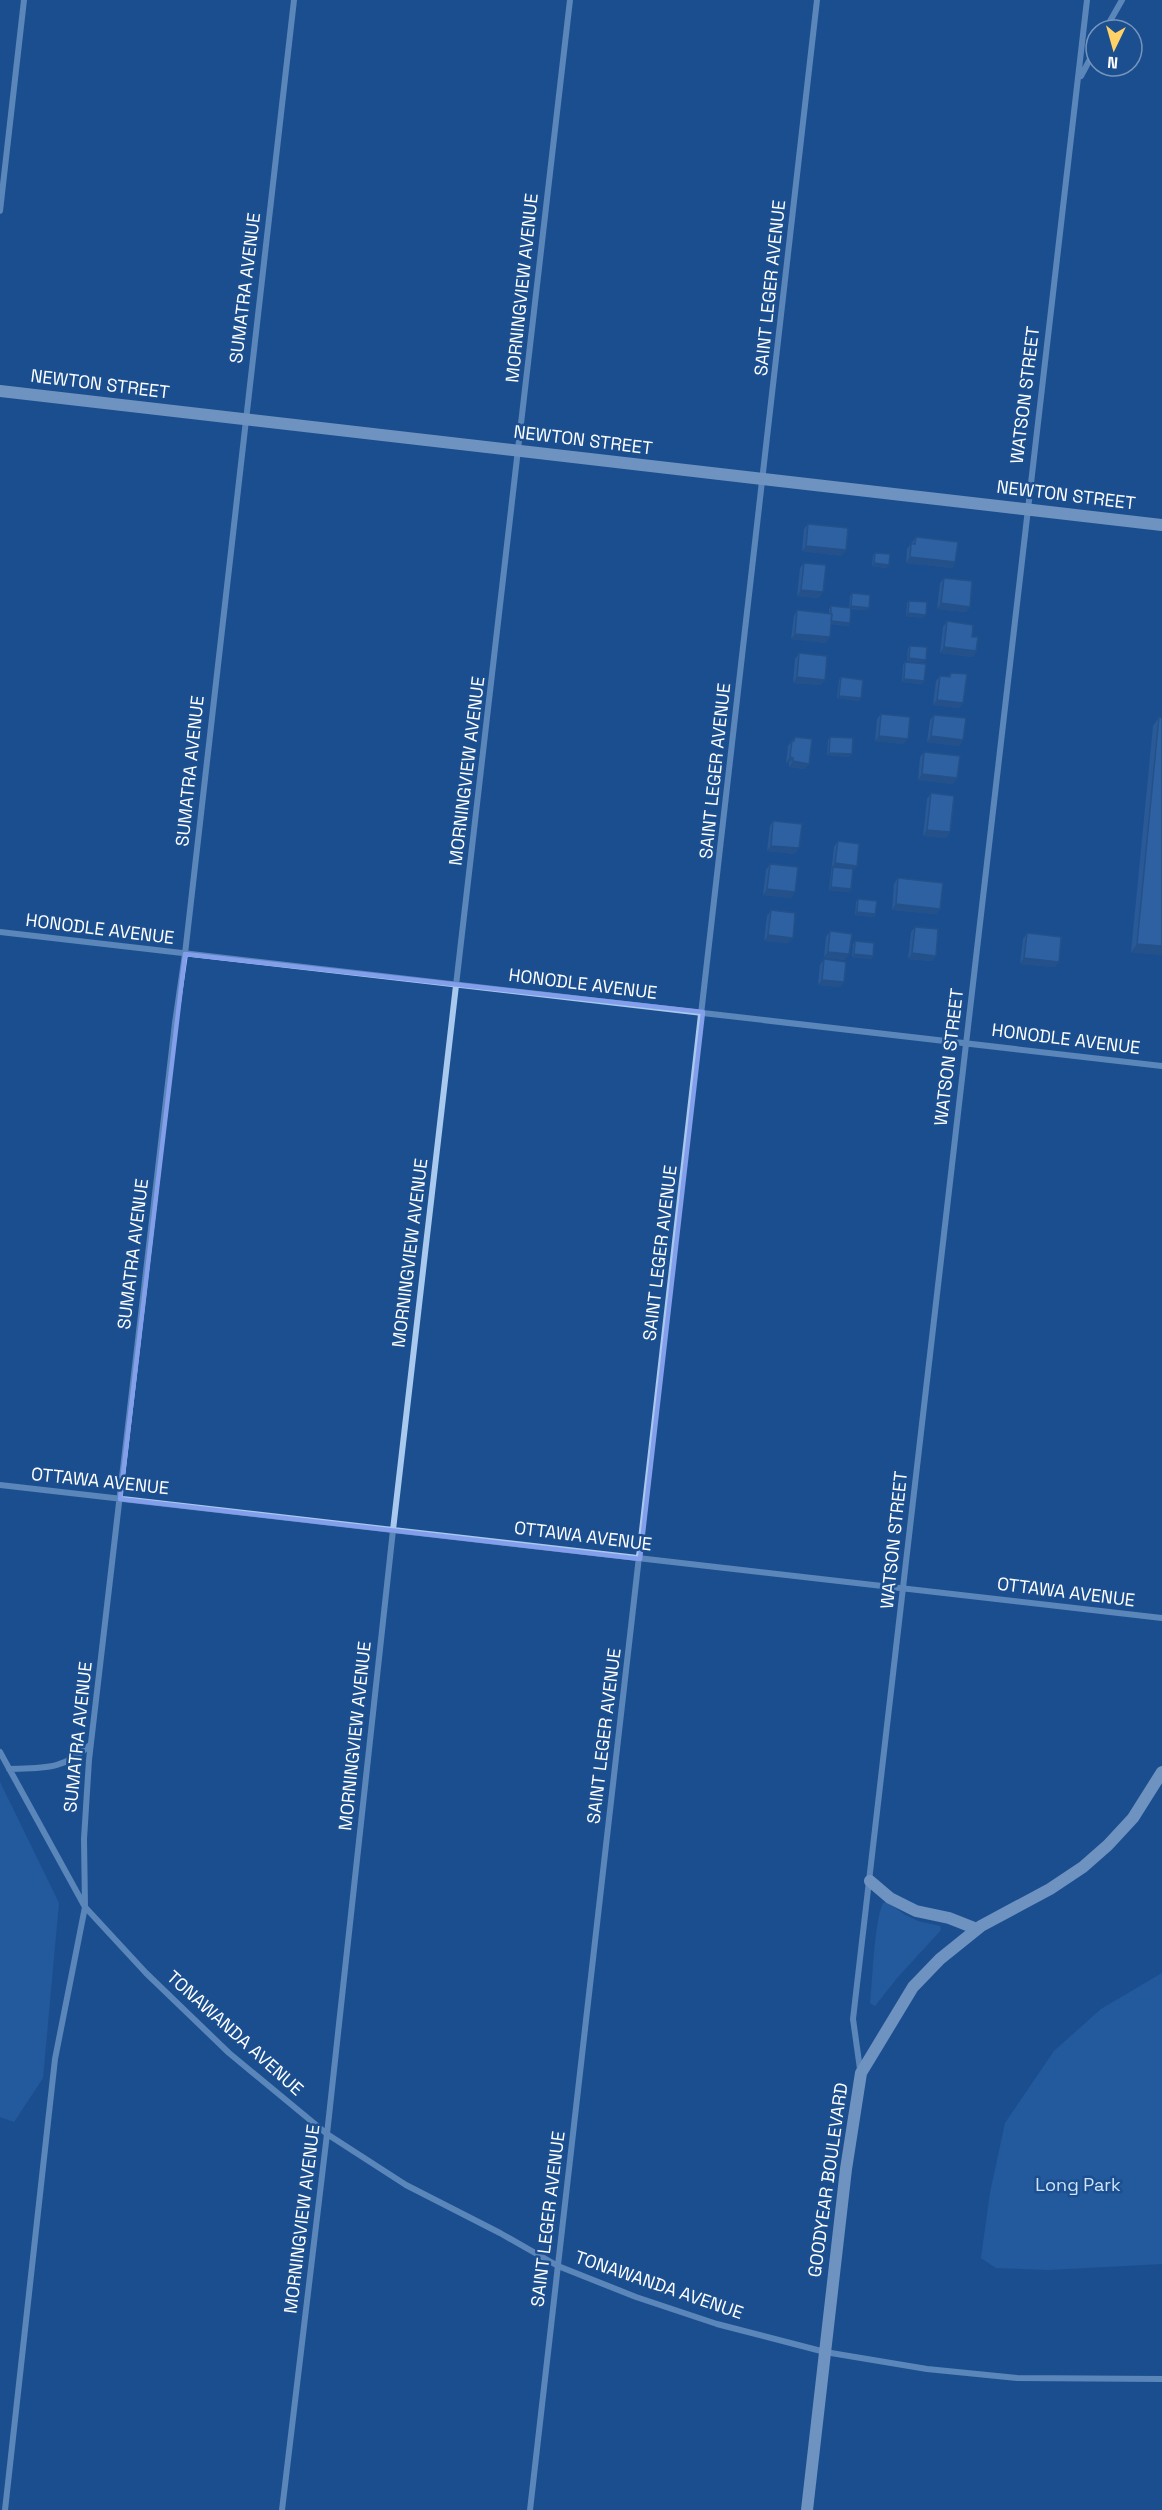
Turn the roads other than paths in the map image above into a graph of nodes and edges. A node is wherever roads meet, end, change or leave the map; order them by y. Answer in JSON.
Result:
{"nodes":[{"id":1,"x":24,"y":0,"type":"edge"},
{"id":2,"x":294,"y":0,"type":"edge"},
{"id":3,"x":570,"y":0,"type":"edge"},
{"id":4,"x":817,"y":0,"type":"edge"},
{"id":5,"x":1087,"y":0,"type":"edge"},
{"id":6,"x":1122,"y":0,"type":"edge"},
{"id":7,"x":1112,"y":18,"type":"edge"},
{"id":8,"x":1084,"y":71,"type":"edge"},
{"id":9,"x":1079,"y":80,"type":"junction"},
{"id":10,"x":0,"y":211,"type":"edge"},
{"id":11,"x":0,"y":391,"type":"edge"},
{"id":12,"x":245,"y":419,"type":"junction"},
{"id":13,"x":519,"y":451,"type":"junction"},
{"id":14,"x":763,"y":479,"type":"junction"},
{"id":15,"x":1027,"y":508,"type":"junction"},
{"id":16,"x":1162,"y":525,"type":"edge"},
{"id":17,"x":0,"y":932,"type":"edge"},
{"id":18,"x":185,"y":954,"type":"junction"},
{"id":19,"x":457,"y":984,"type":"junction"},
{"id":20,"x":703,"y":1012,"type":"junction"},
{"id":21,"x":967,"y":1043,"type":"junction"},
{"id":22,"x":1162,"y":1066,"type":"edge"},
{"id":23,"x":0,"y":1485,"type":"edge"},
{"id":24,"x":120,"y":1499,"type":"junction"},
{"id":25,"x":393,"y":1530,"type":"junction"},
{"id":26,"x":640,"y":1558,"type":"junction"},
{"id":27,"x":904,"y":1587,"type":"junction"},
{"id":28,"x":1162,"y":1618,"type":"edge"},
{"id":29,"x":91,"y":1744,"type":"junction"},
{"id":30,"x":0,"y":1752,"type":"edge"},
{"id":31,"x":9,"y":1769,"type":"junction"},
{"id":32,"x":1162,"y":1772,"type":"edge"},
{"id":33,"x":870,"y":1881,"type":"junction"},
{"id":34,"x":85,"y":1907,"type":"junction"},
{"id":35,"x":977,"y":1929,"type":"junction"},
{"id":36,"x":861,"y":2073,"type":"junction"},
{"id":37,"x":327,"y":2134,"type":"junction"},
{"id":38,"x":558,"y":2266,"type":"junction"},
{"id":39,"x":825,"y":2352,"type":"junction"},
{"id":40,"x":1162,"y":2379,"type":"edge"},
{"id":41,"x":5,"y":2510,"type":"edge"},
{"id":42,"x":282,"y":2510,"type":"edge"},
{"id":43,"x":530,"y":2510,"type":"edge"},
{"id":44,"x":807,"y":2510,"type":"edge"}],
"edges":[{"from":1,"to":10,"type":"street"},
{"from":2,"to":12,"type":"street","name":"SUMATRA AVENUE"},
{"from":3,"to":13,"type":"street","name":"MORNINGVIEW AVENUE"},
{"from":4,"to":14,"type":"street","name":"SAINT LEGER AVENUE"},
{"from":5,"to":9,"type":"street","name":"WATSON STREET"},
{"from":6,"to":7,"type":"street"},
{"from":8,"to":9,"type":"street"},
{"from":9,"to":15,"type":"street","name":"WATSON STREET"},
{"from":11,"to":12,"type":"street","name":"NEWTON STREET"},
{"from":12,"to":13,"type":"street","name":"NEWTON STREET"},
{"from":12,"to":18,"type":"street","name":"SUMATRA AVENUE"},
{"from":13,"to":14,"type":"street","name":"NEWTON STREET"},
{"from":13,"to":19,"type":"street","name":"MORNINGVIEW AVENUE"},
{"from":14,"to":15,"type":"street","name":"NEWTON STREET"},
{"from":14,"to":20,"type":"street","name":"SAINT LEGER AVENUE"},
{"from":15,"to":16,"type":"street","name":"NEWTON STREET"},
{"from":15,"to":21,"type":"street","name":"WATSON STREET"},
{"from":17,"to":18,"type":"street","name":"HONODLE AVENUE"},
{"from":18,"to":19,"type":"street","name":"HONODLE AVENUE"},
{"from":18,"to":24,"type":"street","name":"SUMATRA AVENUE"},
{"from":19,"to":20,"type":"street","name":"HONODLE AVENUE"},
{"from":19,"to":25,"type":"street","name":"MORNINGVIEW AVENUE"},
{"from":20,"to":21,"type":"street","name":"HONODLE AVENUE"},
{"from":20,"to":26,"type":"street","name":"SAINT LEGER AVENUE"},
{"from":21,"to":22,"type":"street","name":"HONODLE AVENUE"},
{"from":21,"to":27,"type":"street","name":"WATSON STREET"},
{"from":23,"to":24,"type":"street","name":"OTTAWA AVENUE"},
{"from":24,"to":25,"type":"street","name":"OTTAWA AVENUE"},
{"from":24,"to":29,"type":"street","name":"SUMATRA AVENUE"},
{"from":25,"to":26,"type":"street","name":"OTTAWA AVENUE"},
{"from":25,"to":37,"type":"street","name":"MORNINGVIEW AVENUE"},
{"from":26,"to":27,"type":"street","name":"OTTAWA AVENUE"},
{"from":26,"to":38,"type":"street","name":"SAINT LEGER AVENUE"},
{"from":27,"to":28,"type":"street","name":"OTTAWA AVENUE"},
{"from":27,"to":33,"type":"street","name":"WATSON STREET"},
{"from":29,"to":31,"type":"street"},
{"from":29,"to":34,"type":"street","name":"SUMATRA AVENUE"},
{"from":30,"to":31,"type":"street","name":"TONAWANDA AVENUE"},
{"from":31,"to":34,"type":"street","name":"TONAWANDA AVENUE"},
{"from":32,"to":35,"type":"street","name":"GOODYEAR BOULEVARD"},
{"from":33,"to":35,"type":"street"},
{"from":33,"to":36,"type":"street","name":"WATSON STREET"},
{"from":34,"to":37,"type":"street","name":"TONAWANDA AVENUE"},
{"from":34,"to":41,"type":"street","name":"SUMATRA AVENUE"},
{"from":35,"to":36,"type":"street","name":"GOODYEAR BOULEVARD"},
{"from":36,"to":39,"type":"street","name":"GOODYEAR BOULEVARD"},
{"from":37,"to":38,"type":"street","name":"TONAWANDA AVENUE"},
{"from":37,"to":42,"type":"street","name":"MORNINGVIEW AVENUE"},
{"from":38,"to":39,"type":"street","name":"TONAWANDA AVENUE"},
{"from":38,"to":43,"type":"street","name":"SAINT LEGER AVENUE"},
{"from":39,"to":40,"type":"street","name":"TONAWANDA AVENUE"},
{"from":39,"to":44,"type":"street","name":"GOODYEAR BOULEVARD"}]}
